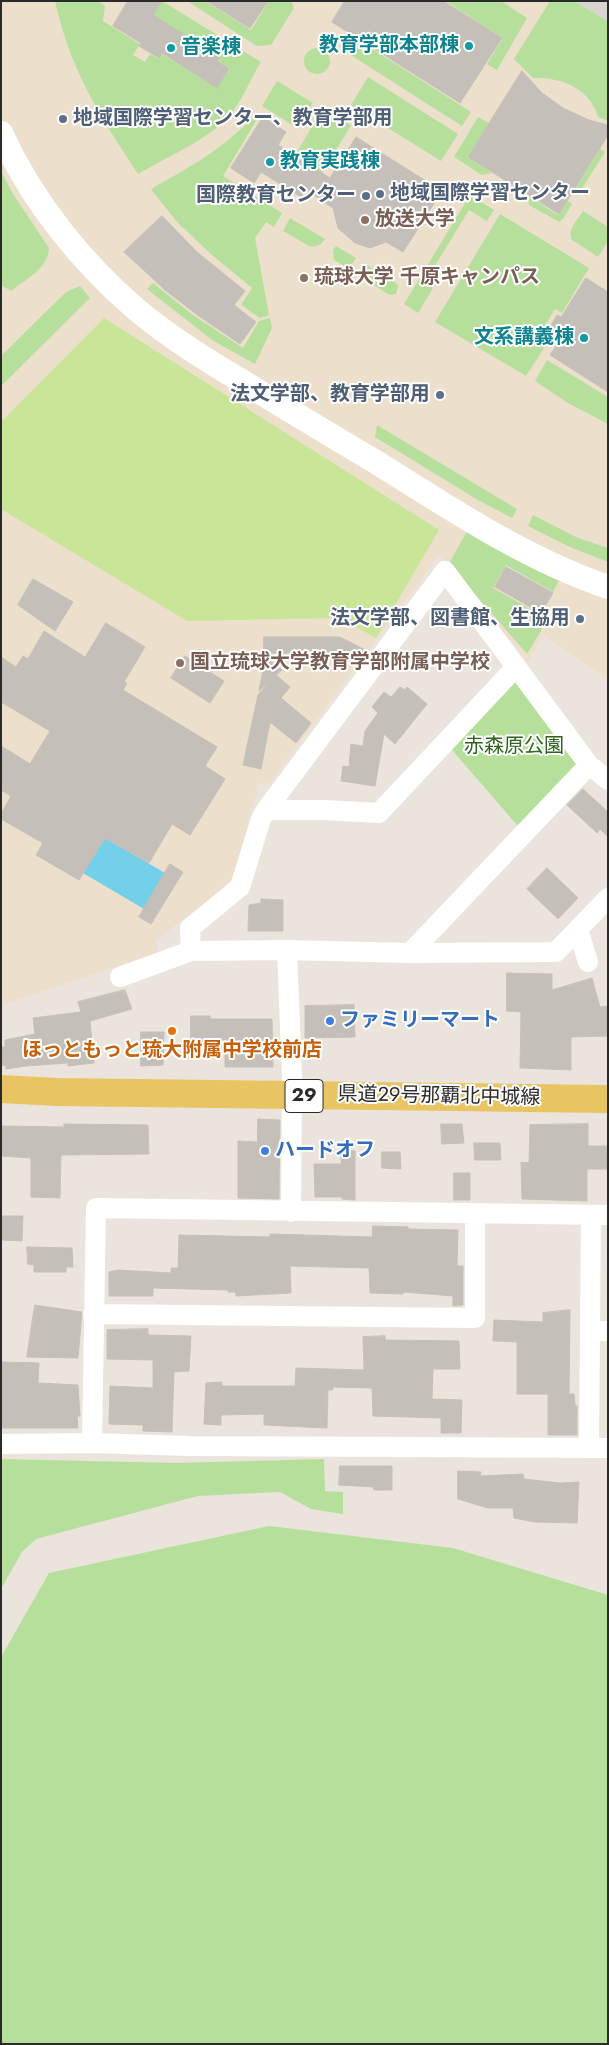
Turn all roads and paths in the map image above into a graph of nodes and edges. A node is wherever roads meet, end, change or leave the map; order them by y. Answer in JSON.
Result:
{"nodes":[{"id":1,"x":1,"y":133,"type":"edge"},
{"id":2,"x":608,"y":587,"type":"edge"},
{"id":3,"x":516,"y":667,"type":"junction"},
{"id":4,"x":589,"y":765,"type":"junction"},
{"id":5,"x":608,"y":780,"type":"edge"},
{"id":6,"x":266,"y":810,"type":"junction"},
{"id":7,"x":608,"y":898,"type":"edge"},
{"id":8,"x":578,"y":929,"type":"junction"},
{"id":9,"x":287,"y":950,"type":"junction"},
{"id":10,"x":191,"y":951,"type":"junction"},
{"id":11,"x":410,"y":953,"type":"junction"},
{"id":12,"x":588,"y":962,"type":"dead end"},
{"id":13,"x":120,"y":977,"type":"dead end"},
{"id":14,"x":1,"y":1089,"type":"edge"},
{"id":15,"x":292,"y":1096,"type":"junction"},
{"id":16,"x":608,"y":1098,"type":"edge"},
{"id":17,"x":291,"y":1212,"type":"junction"},
{"id":18,"x":475,"y":1215,"type":"junction"},
{"id":19,"x":599,"y":1215,"type":"edge"},
{"id":20,"x":93,"y":1314,"type":"junction"},
{"id":21,"x":599,"y":1331,"type":"edge"},
{"id":22,"x":92,"y":1443,"type":"junction"},
{"id":23,"x":1,"y":1444,"type":"edge"},
{"id":24,"x":599,"y":1448,"type":"edge"}],
"edges":[{"from":1,"to":2,"type":"street"},
{"from":3,"to":4,"type":"street"},
{"from":3,"to":6,"type":"street"},
{"from":3,"to":6,"type":"street"},
{"from":4,"to":5,"type":"street"},
{"from":4,"to":11,"type":"street"},
{"from":6,"to":10,"type":"street"},
{"from":7,"to":8,"type":"street"},
{"from":8,"to":11,"type":"street"},
{"from":8,"to":12,"type":"street"},
{"from":9,"to":10,"type":"street"},
{"from":9,"to":11,"type":"street"},
{"from":9,"to":15,"type":"street"},
{"from":10,"to":13,"type":"street"},
{"from":14,"to":15,"type":"main road","name":"県道29号那覇北中城線","number":"29"},
{"from":15,"to":16,"type":"main road","name":"県道29号那覇北中城線","number":"29"},
{"from":15,"to":17,"type":"street"},
{"from":17,"to":18,"type":"street"},
{"from":17,"to":20,"type":"street"},
{"from":18,"to":19,"type":"street"},
{"from":18,"to":20,"type":"street"},
{"from":19,"to":21,"type":"street"},
{"from":20,"to":22,"type":"street"},
{"from":21,"to":24,"type":"street"},
{"from":22,"to":23,"type":"street"},
{"from":22,"to":24,"type":"street"}]}
